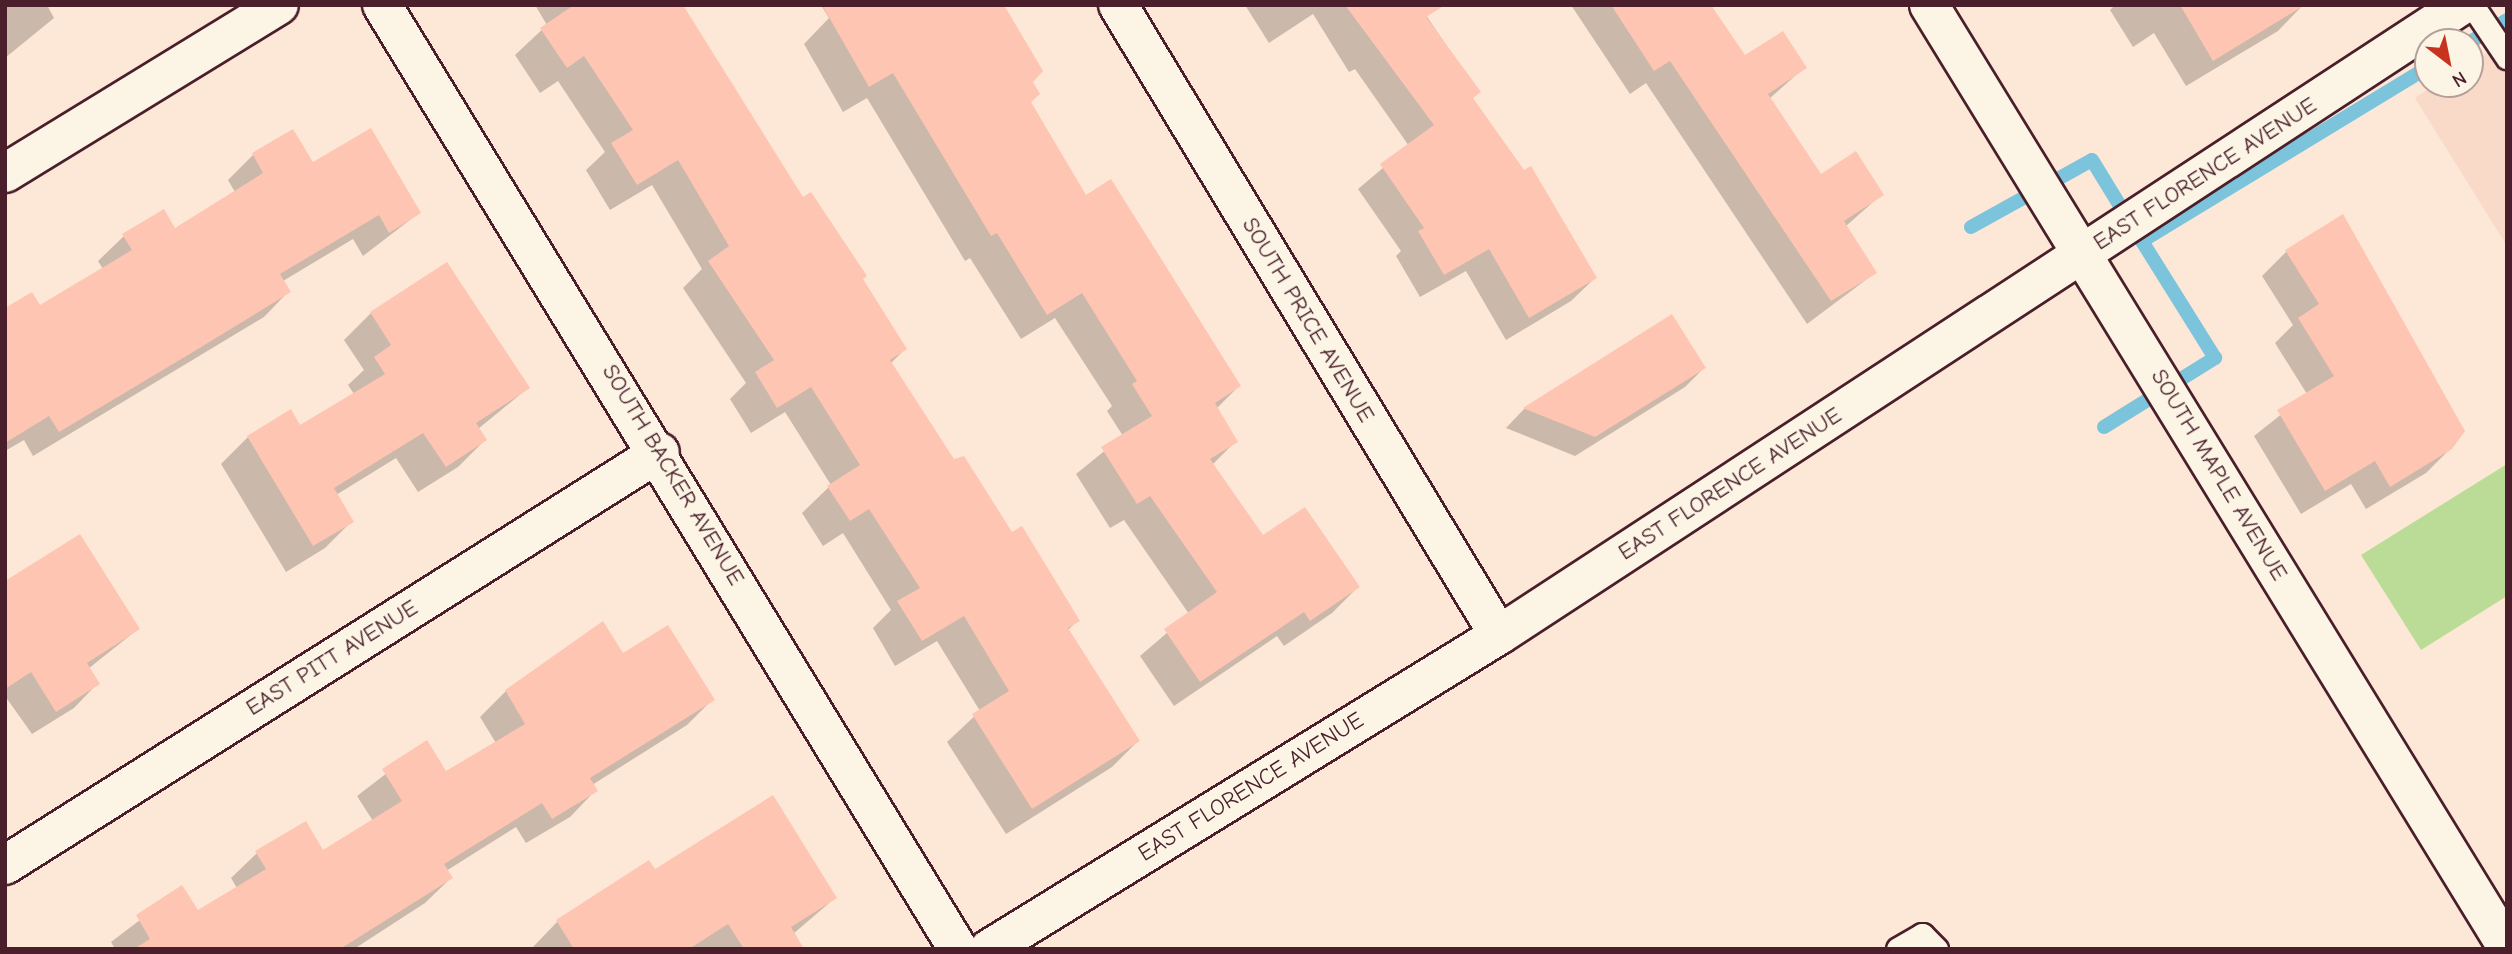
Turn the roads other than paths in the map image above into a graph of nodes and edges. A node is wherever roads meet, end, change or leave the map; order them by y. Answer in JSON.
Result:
{"nodes":[{"id":1,"x":279,"y":5,"type":"edge"},
{"id":2,"x":382,"y":5,"type":"edge"},
{"id":3,"x":1118,"y":5,"type":"edge"},
{"id":4,"x":1929,"y":5,"type":"edge"},
{"id":5,"x":2462,"y":5,"type":"edge"},
{"id":6,"x":2472,"y":5,"type":"edge"},
{"id":7,"x":2507,"y":57,"type":"edge"},
{"id":8,"x":5,"y":173,"type":"edge"},
{"id":9,"x":2084,"y":253,"type":"junction"},
{"id":10,"x":660,"y":452,"type":"junction"},
{"id":11,"x":1499,"y":635,"type":"junction"},
{"id":12,"x":5,"y":865,"type":"edge"},
{"id":13,"x":2507,"y":947,"type":"edge"},
{"id":14,"x":958,"y":949,"type":"edge"},
{"id":15,"x":989,"y":949,"type":"edge"},
{"id":16,"x":1898,"y":949,"type":"edge"},
{"id":17,"x":1936,"y":949,"type":"edge"}],
"edges":[{"from":1,"to":8,"type":"street"},
{"from":2,"to":10,"type":"street","name":"SOUTH BACKER AVENUE"},
{"from":3,"to":11,"type":"street","name":"SOUTH PRICE AVENUE"},
{"from":4,"to":9,"type":"street","name":"SOUTH MAPLE AVENUE"},
{"from":5,"to":9,"type":"street","name":"EAST FLORENCE AVENUE"},
{"from":6,"to":7,"type":"lane"},
{"from":9,"to":11,"type":"street","name":"EAST FLORENCE AVENUE"},
{"from":9,"to":13,"type":"street","name":"SOUTH MAPLE AVENUE"},
{"from":10,"to":12,"type":"street","name":"EAST PITT AVENUE"},
{"from":10,"to":14,"type":"street","name":"SOUTH BACKER AVENUE"},
{"from":11,"to":15,"type":"street","name":"EAST FLORENCE AVENUE"},
{"from":16,"to":17,"type":"lane"}]}
